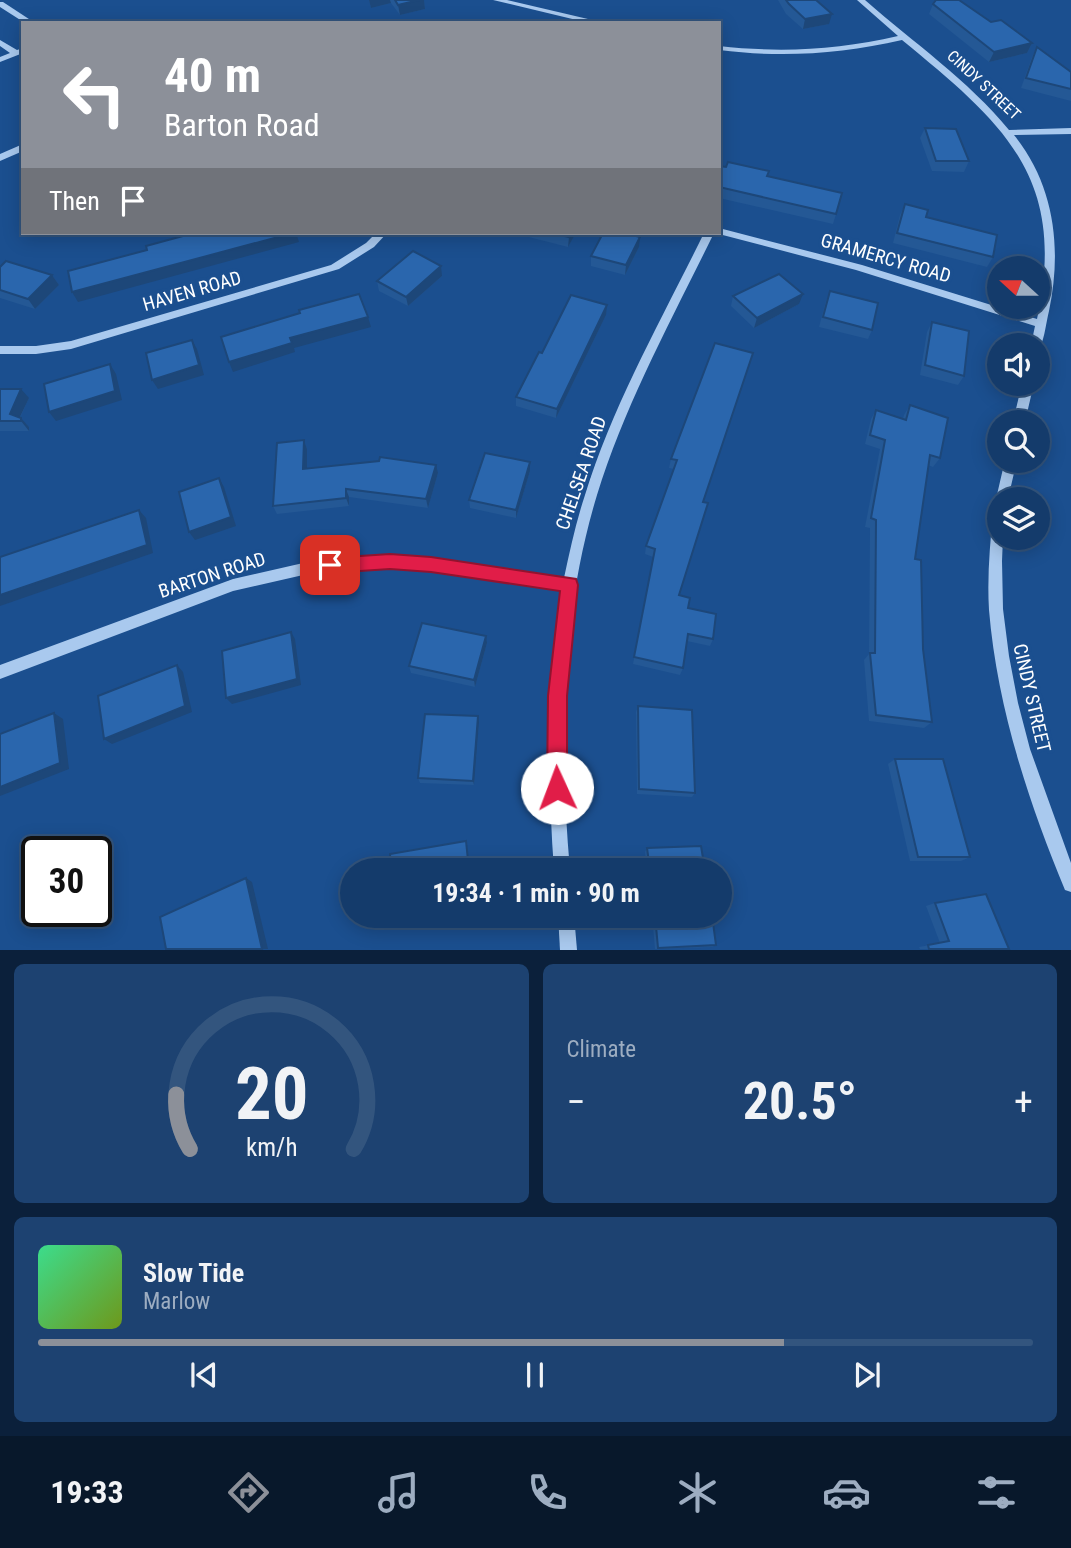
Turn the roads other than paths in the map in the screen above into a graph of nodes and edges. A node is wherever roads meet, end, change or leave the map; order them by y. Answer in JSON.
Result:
{"nodes":[{"id":1,"x":497,"y":0,"type":"edge"},
{"id":2,"x":861,"y":0,"type":"edge"},
{"id":3,"x":0,"y":4,"type":"edge"},
{"id":4,"x":11,"y":10,"type":"junction"},
{"id":5,"x":0,"y":15,"type":"edge"},
{"id":6,"x":28,"y":21,"type":"edge"},
{"id":7,"x":592,"y":21,"type":"edge"},
{"id":8,"x":904,"y":37,"type":"junction"},
{"id":9,"x":0,"y":42,"type":"edge"},
{"id":10,"x":721,"y":48,"type":"edge"},
{"id":11,"x":20,"y":51,"type":"edge"},
{"id":12,"x":0,"y":60,"type":"edge"},
{"id":13,"x":1071,"y":131,"type":"edge"},
{"id":14,"x":1009,"y":133,"type":"junction"},
{"id":15,"x":21,"y":148,"type":"edge"},
{"id":16,"x":0,"y":158,"type":"edge"},
{"id":17,"x":721,"y":232,"type":"edge"},
{"id":18,"x":380,"y":235,"type":"edge"},
{"id":19,"x":708,"y":235,"type":"edge"},
{"id":20,"x":1041,"y":324,"type":"junction"},
{"id":21,"x":1039,"y":333,"type":"edge"},
{"id":22,"x":0,"y":350,"type":"edge"},
{"id":23,"x":996,"y":550,"type":"edge"},
{"id":24,"x":570,"y":585,"type":"junction"},
{"id":25,"x":0,"y":672,"type":"edge"},
{"id":26,"x":561,"y":858,"type":"edge"},
{"id":27,"x":1071,"y":884,"type":"edge"},
{"id":28,"x":567,"y":928,"type":"edge"},
{"id":29,"x":569,"y":950,"type":"edge"}],
"edges":[{"from":1,"to":7,"type":"street"},
{"from":2,"to":8,"type":"street","name":"CINDY STREET"},
{"from":3,"to":4,"type":"street"},
{"from":4,"to":5,"type":"street"},
{"from":4,"to":6,"type":"street"},
{"from":8,"to":10,"type":"street"},
{"from":8,"to":14,"type":"street","name":"CINDY STREET"},
{"from":9,"to":11,"type":"street"},
{"from":11,"to":12,"type":"street"},
{"from":13,"to":14,"type":"street"},
{"from":14,"to":20,"type":"street","name":"CINDY STREET"},
{"from":15,"to":16,"type":"street"},
{"from":17,"to":20,"type":"street","name":"GRAMERCY ROAD"},
{"from":18,"to":22,"type":"street","name":"HAVEN ROAD"},
{"from":19,"to":24,"type":"street","name":"CHELSEA ROAD"},
{"from":20,"to":21,"type":"street","name":"CINDY STREET"},
{"from":23,"to":27,"type":"street","name":"CINDY STREET"},
{"from":24,"to":25,"type":"street","name":"BARTON ROAD"},
{"from":24,"to":26,"type":"street","name":"CHELSEA ROAD"},
{"from":28,"to":29,"type":"street"}]}
